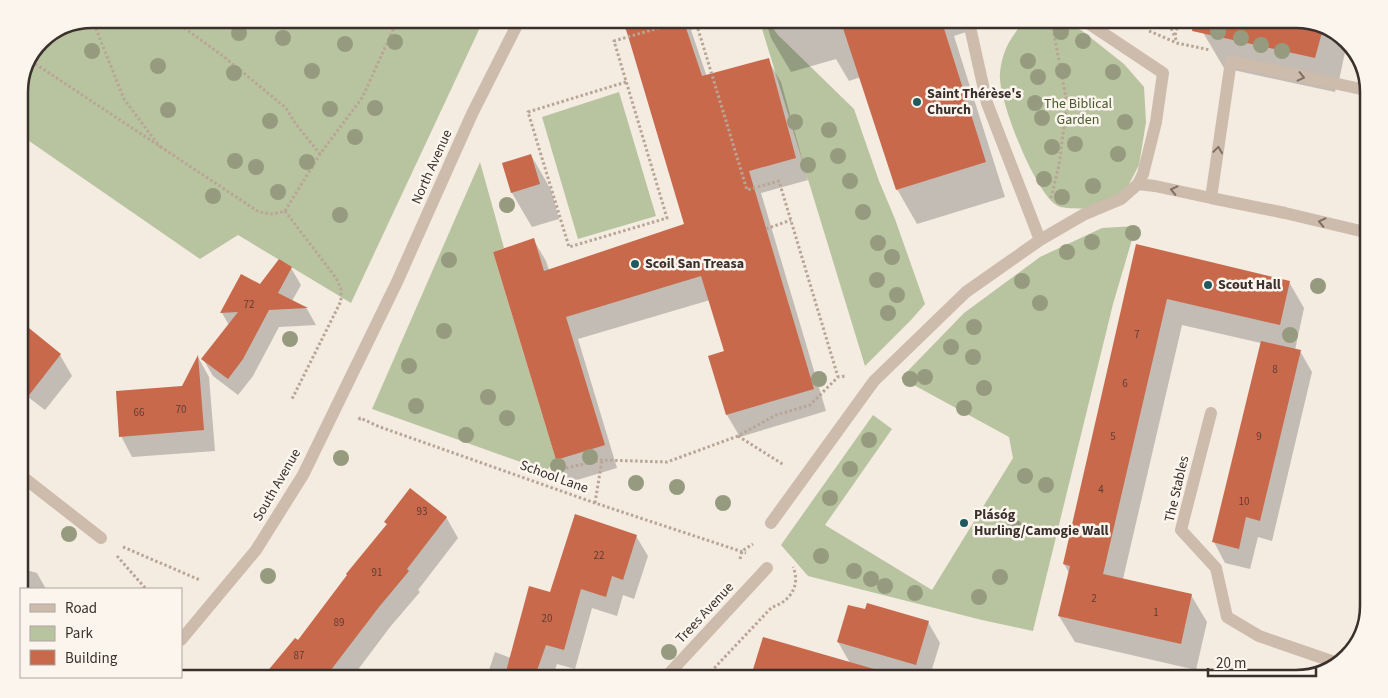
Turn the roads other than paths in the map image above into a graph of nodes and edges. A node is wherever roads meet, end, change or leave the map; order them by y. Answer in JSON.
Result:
{"nodes":[{"id":1,"x":515,"y":28,"type":"edge"},
{"id":2,"x":970,"y":28,"type":"edge"},
{"id":3,"x":1096,"y":28,"type":"edge"},
{"id":4,"x":1360,"y":89,"type":"edge"},
{"id":5,"x":1138,"y":184,"type":"junction"},
{"id":6,"x":1210,"y":198,"type":"junction"},
{"id":7,"x":1360,"y":231,"type":"edge"},
{"id":8,"x":1040,"y":240,"type":"junction"},
{"id":9,"x":374,"y":329,"type":"joint"},
{"id":10,"x":1211,"y":413,"type":"dead end"},
{"id":11,"x":28,"y":481,"type":"edge"},
{"id":12,"x":772,"y":523,"type":"dead end"},
{"id":13,"x":102,"y":538,"type":"road end"},
{"id":14,"x":768,"y":568,"type":"dead end"},
{"id":15,"x":182,"y":639,"type":"edge"},
{"id":16,"x":1330,"y":661,"type":"edge"},
{"id":17,"x":672,"y":670,"type":"edge"}],
"edges":[{"from":1,"to":9,"type":"street","name":"North Avenue"},
{"from":2,"to":8,"type":"street"},
{"from":3,"to":5,"type":"street"},
{"from":6,"to":4,"type":"street","one_way":true},
{"from":6,"to":5,"type":"street","one_way":true},
{"from":5,"to":8,"type":"street"},
{"from":7,"to":6,"type":"street","one_way":true},
{"from":8,"to":12,"type":"street"},
{"from":9,"to":15,"type":"street","name":"South Avenue"},
{"from":10,"to":16,"type":"street","name":"The Stables"},
{"from":11,"to":13,"type":"street"},
{"from":14,"to":17,"type":"street","name":"Trees Avenue"}]}
